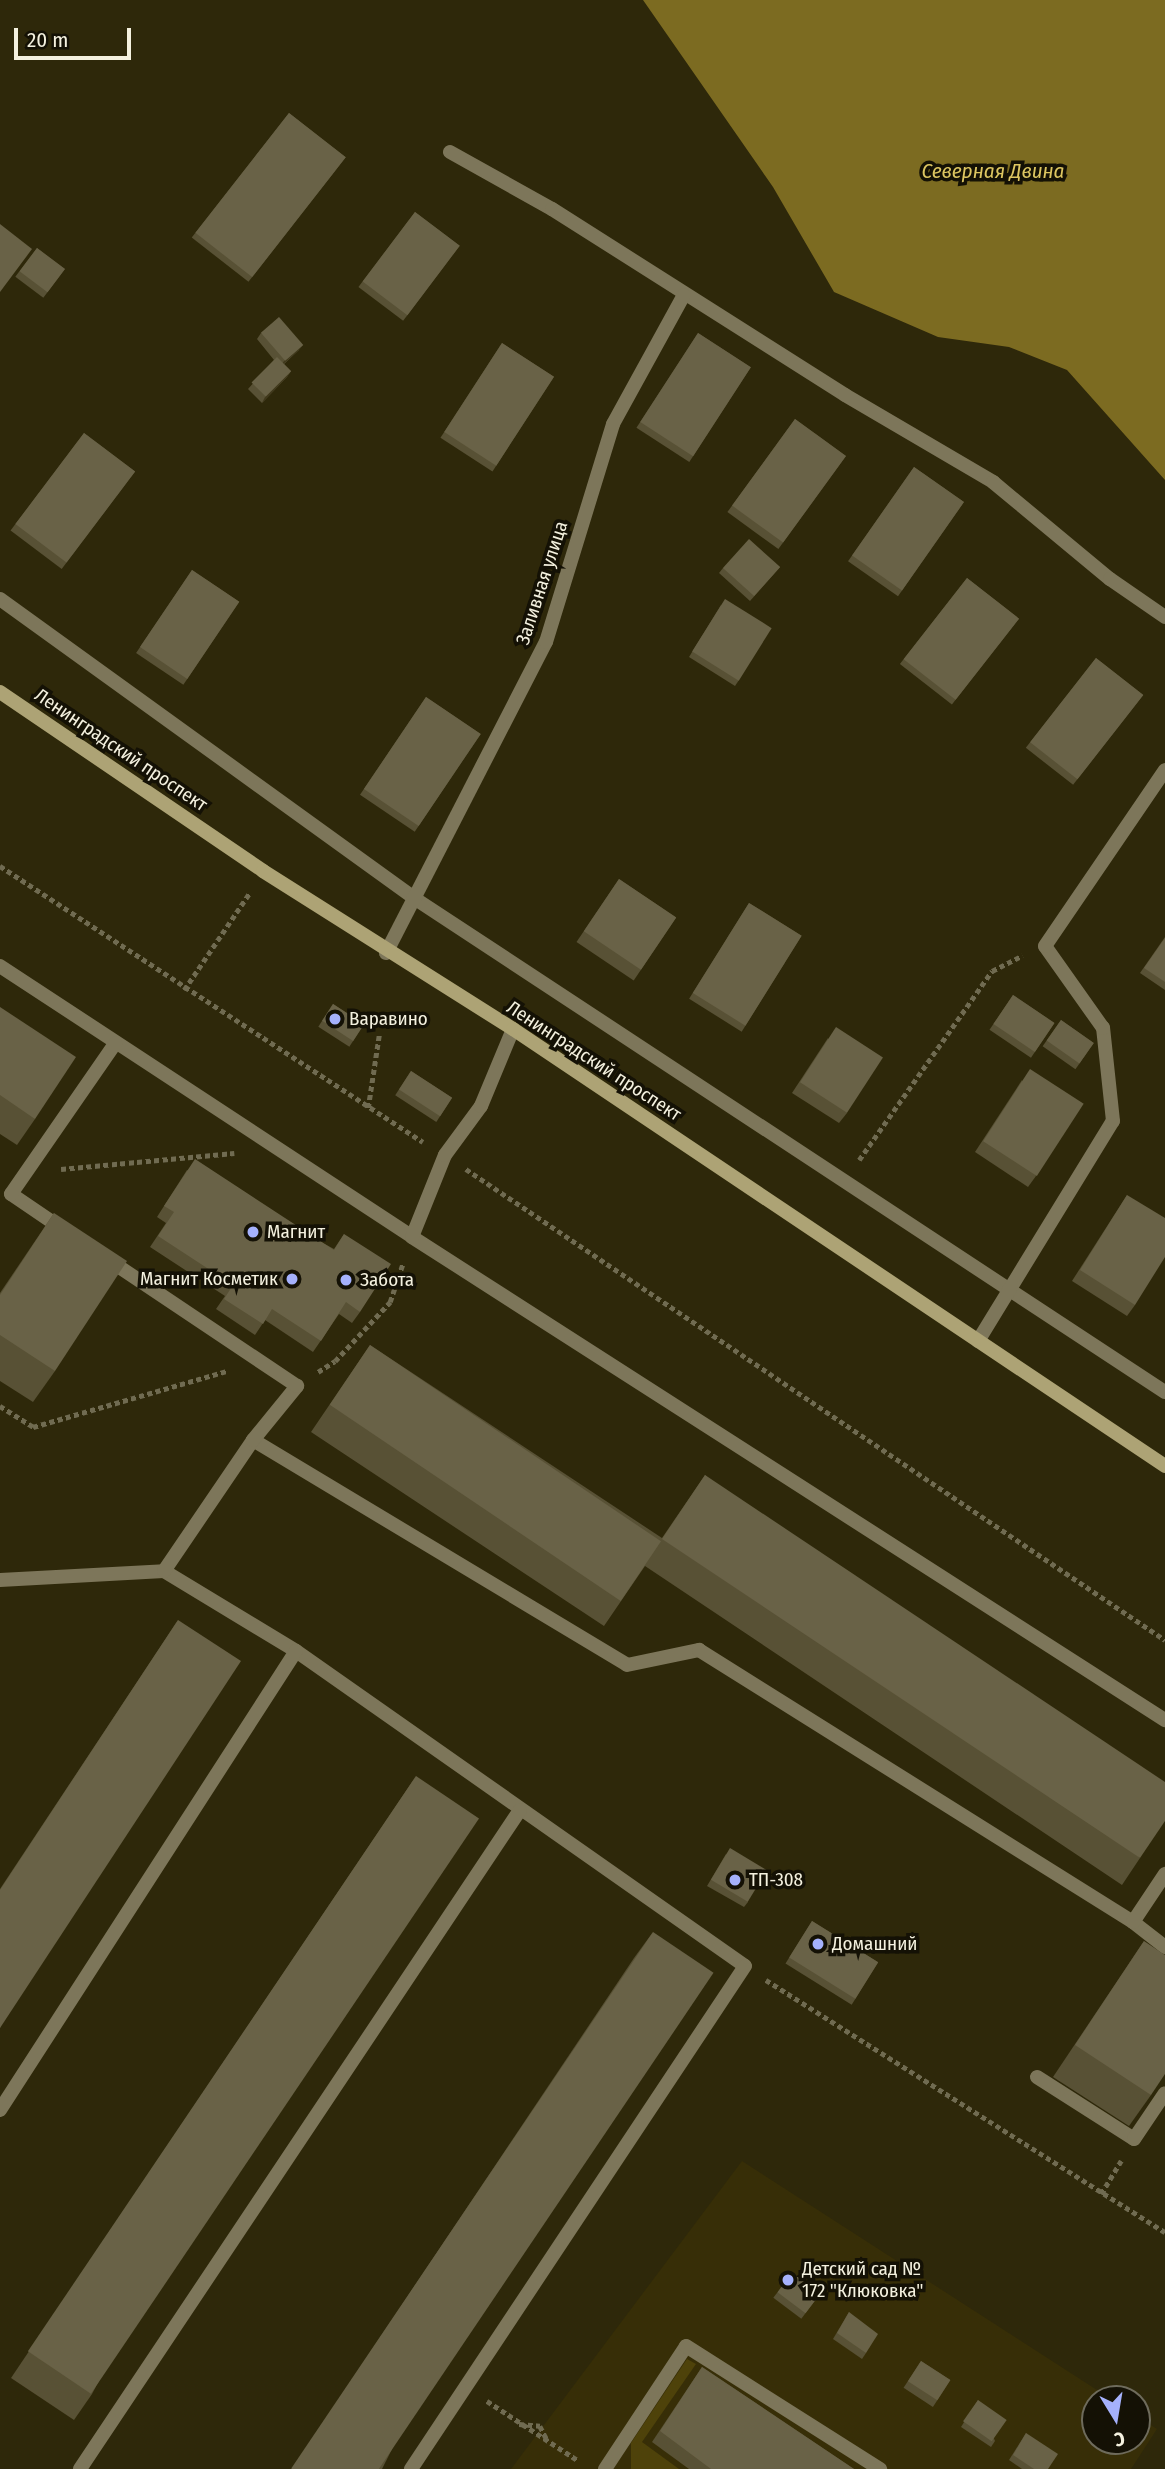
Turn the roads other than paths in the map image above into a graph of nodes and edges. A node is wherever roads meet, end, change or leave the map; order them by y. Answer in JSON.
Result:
{"nodes":[{"id":1,"x":450,"y":152,"type":"dead end"},
{"id":2,"x":684,"y":295,"type":"junction"},
{"id":3,"x":0,"y":599,"type":"edge"},
{"id":4,"x":1165,"y":617,"type":"edge"},
{"id":5,"x":0,"y":692,"type":"edge"},
{"id":6,"x":1165,"y":770,"type":"edge"},
{"id":7,"x":417,"y":900,"type":"junction"},
{"id":8,"x":386,"y":953,"type":"junction"},
{"id":9,"x":0,"y":966,"type":"edge"},
{"id":10,"x":513,"y":1029,"type":"junction"},
{"id":11,"x":115,"y":1044,"type":"junction"},
{"id":12,"x":5,"y":1191,"type":"edge"},
{"id":13,"x":412,"y":1237,"type":"junction"},
{"id":14,"x":1008,"y":1289,"type":"junction"},
{"id":15,"x":978,"y":1341,"type":"junction"},
{"id":16,"x":1165,"y":1392,"type":"edge"},
{"id":17,"x":253,"y":1440,"type":"junction"},
{"id":18,"x":1165,"y":1466,"type":"edge"},
{"id":19,"x":164,"y":1572,"type":"junction"},
{"id":20,"x":0,"y":1580,"type":"edge"},
{"id":21,"x":296,"y":1651,"type":"junction"},
{"id":22,"x":1165,"y":1720,"type":"edge"},
{"id":23,"x":520,"y":1810,"type":"junction"},
{"id":24,"x":1165,"y":1874,"type":"edge"},
{"id":25,"x":1133,"y":1922,"type":"junction"},
{"id":26,"x":1165,"y":1947,"type":"edge"},
{"id":27,"x":1037,"y":2077,"type":"dead end"},
{"id":28,"x":1165,"y":2093,"type":"edge"},
{"id":29,"x":0,"y":2110,"type":"edge"},
{"id":30,"x":80,"y":2469,"type":"edge"},
{"id":31,"x":411,"y":2469,"type":"edge"},
{"id":32,"x":605,"y":2469,"type":"edge"},
{"id":33,"x":880,"y":2469,"type":"edge"}],
"edges":[{"from":1,"to":2,"type":"street"},
{"from":2,"to":4,"type":"street"},
{"from":2,"to":7,"type":"street","name":"Заливная улица"},
{"from":3,"to":7,"type":"street"},
{"from":5,"to":8,"type":"main road","name":"Ленинградский проспект"},
{"from":6,"to":14,"type":"street"},
{"from":7,"to":8,"type":"street","name":"Заливная улица"},
{"from":7,"to":14,"type":"street"},
{"from":8,"to":10,"type":"main road","name":"Ленинградский проспект"},
{"from":9,"to":11,"type":"street"},
{"from":10,"to":13,"type":"street"},
{"from":10,"to":15,"type":"main road","name":"Ленинградский проспект"},
{"from":11,"to":12,"type":"street"},
{"from":11,"to":13,"type":"street"},
{"from":12,"to":17,"type":"street"},
{"from":13,"to":22,"type":"street"},
{"from":14,"to":15,"type":"street"},
{"from":14,"to":16,"type":"street"},
{"from":15,"to":18,"type":"main road","name":"Ленинградский проспект"},
{"from":17,"to":19,"type":"street"},
{"from":17,"to":25,"type":"street"},
{"from":19,"to":20,"type":"street"},
{"from":19,"to":21,"type":"street"},
{"from":21,"to":23,"type":"street"},
{"from":21,"to":29,"type":"street"},
{"from":23,"to":30,"type":"street"},
{"from":23,"to":31,"type":"street"},
{"from":24,"to":25,"type":"street"},
{"from":25,"to":26,"type":"street"},
{"from":27,"to":28,"type":"street"},
{"from":32,"to":33,"type":"street"}]}
